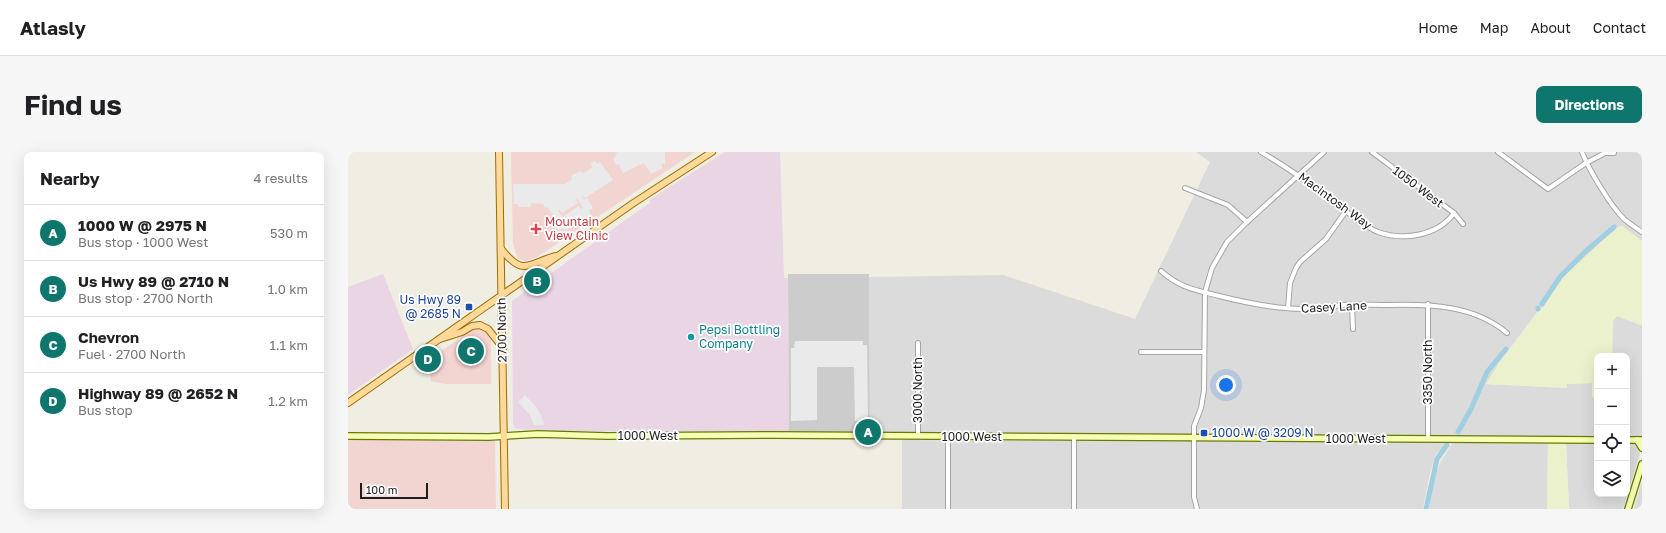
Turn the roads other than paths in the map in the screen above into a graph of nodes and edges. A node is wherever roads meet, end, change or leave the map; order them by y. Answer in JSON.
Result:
{"nodes":[{"id":1,"x":499,"y":152,"type":"edge"},
{"id":2,"x":712,"y":152,"type":"edge"},
{"id":3,"x":1261,"y":152,"type":"edge"},
{"id":4,"x":1324,"y":152,"type":"edge"},
{"id":5,"x":1372,"y":152,"type":"edge"},
{"id":6,"x":1498,"y":152,"type":"edge"},
{"id":7,"x":1582,"y":152,"type":"edge"},
{"id":8,"x":1614,"y":154,"type":"dead end"},
{"id":9,"x":1586,"y":163,"type":"junction"},
{"id":10,"x":1299,"y":176,"type":"junction"},
{"id":11,"x":1185,"y":188,"type":"dead end"},
{"id":12,"x":1346,"y":211,"type":"junction"},
{"id":13,"x":1454,"y":213,"type":"junction"},
{"id":14,"x":1247,"y":222,"type":"junction"},
{"id":15,"x":1463,"y":224,"type":"dead end"},
{"id":16,"x":1642,"y":232,"type":"edge"},
{"id":17,"x":501,"y":249,"type":"junction"},
{"id":18,"x":560,"y":254,"type":"junction"},
{"id":19,"x":1162,"y":272,"type":"dead end"},
{"id":20,"x":1204,"y":292,"type":"junction"},
{"id":21,"x":502,"y":295,"type":"junction"},
{"id":22,"x":1428,"y":304,"type":"junction"},
{"id":23,"x":1352,"y":305,"type":"junction"},
{"id":24,"x":1288,"y":308,"type":"junction"},
{"id":25,"x":1353,"y":329,"type":"dead end"},
{"id":26,"x":1507,"y":333,"type":"dead end"},
{"id":27,"x":433,"y":342,"type":"junction"},
{"id":28,"x":918,"y":344,"type":"dead end"},
{"id":29,"x":502,"y":348,"type":"junction"},
{"id":30,"x":1140,"y":352,"type":"dead end"},
{"id":31,"x":1204,"y":352,"type":"junction"},
{"id":32,"x":348,"y":403,"type":"edge"},
{"id":33,"x":348,"y":436,"type":"edge"},
{"id":34,"x":504,"y":436,"type":"junction"},
{"id":35,"x":918,"y":436,"type":"junction"},
{"id":36,"x":948,"y":436,"type":"junction"},
{"id":37,"x":1074,"y":438,"type":"junction"},
{"id":38,"x":1194,"y":438,"type":"junction"},
{"id":39,"x":1428,"y":439,"type":"junction"},
{"id":40,"x":1594,"y":440,"type":"edge"},
{"id":41,"x":1640,"y":440,"type":"edge"},
{"id":42,"x":1642,"y":448,"type":"edge"},
{"id":43,"x":1642,"y":464,"type":"edge"},
{"id":44,"x":505,"y":509,"type":"edge"},
{"id":45,"x":948,"y":509,"type":"edge"},
{"id":46,"x":1074,"y":509,"type":"edge"},
{"id":47,"x":1197,"y":509,"type":"edge"},
{"id":48,"x":1628,"y":509,"type":"edge"}],
"edges":[{"from":1,"to":17,"type":"main road","name":"2700 North"},
{"from":2,"to":18,"type":"main road"},
{"from":3,"to":10,"type":"street","name":"Macintosh Way"},
{"from":4,"to":10,"type":"street"},
{"from":5,"to":13,"type":"street","name":"1050 West"},
{"from":6,"to":9,"type":"street"},
{"from":7,"to":9,"type":"street"},
{"from":8,"to":9,"type":"street"},
{"from":9,"to":16,"type":"street"},
{"from":10,"to":12,"type":"street","name":"Macintosh Way"},
{"from":10,"to":14,"type":"street"},
{"from":11,"to":14,"type":"street"},
{"from":12,"to":13,"type":"street","name":"Macintosh Way"},
{"from":12,"to":24,"type":"street"},
{"from":13,"to":15,"type":"street","name":"1050 West"},
{"from":14,"to":20,"type":"street"},
{"from":17,"to":18,"type":"main road"},
{"from":17,"to":21,"type":"main road","name":"2700 North"},
{"from":18,"to":21,"type":"main road"},
{"from":19,"to":20,"type":"street","name":"Casey Lane"},
{"from":20,"to":24,"type":"street","name":"Casey Lane"},
{"from":20,"to":31,"type":"street"},
{"from":21,"to":27,"type":"main road"},
{"from":21,"to":29,"type":"main road","name":"2700 North"},
{"from":22,"to":23,"type":"street","name":"Casey Lane"},
{"from":22,"to":26,"type":"street","name":"Casey Lane"},
{"from":22,"to":39,"type":"street","name":"3350 North"},
{"from":23,"to":24,"type":"street","name":"Casey Lane"},
{"from":23,"to":25,"type":"street"},
{"from":27,"to":29,"type":"main road"},
{"from":27,"to":32,"type":"main road"},
{"from":28,"to":35,"type":"street","name":"3000 North"},
{"from":29,"to":34,"type":"main road","name":"2700 North"},
{"from":30,"to":31,"type":"street"},
{"from":31,"to":38,"type":"street"},
{"from":33,"to":34,"type":"street","name":"1000 West"},
{"from":34,"to":35,"type":"street","name":"1000 West"},
{"from":34,"to":44,"type":"main road","name":"2700 North"},
{"from":35,"to":36,"type":"street","name":"1000 West"},
{"from":36,"to":37,"type":"street","name":"1000 West"},
{"from":36,"to":45,"type":"street"},
{"from":37,"to":38,"type":"street","name":"1000 West"},
{"from":37,"to":46,"type":"street"},
{"from":38,"to":39,"type":"street","name":"1000 West"},
{"from":38,"to":47,"type":"street"},
{"from":39,"to":40,"type":"street","name":"1000 West"},
{"from":41,"to":42,"type":"street"},
{"from":43,"to":48,"type":"street"}]}
